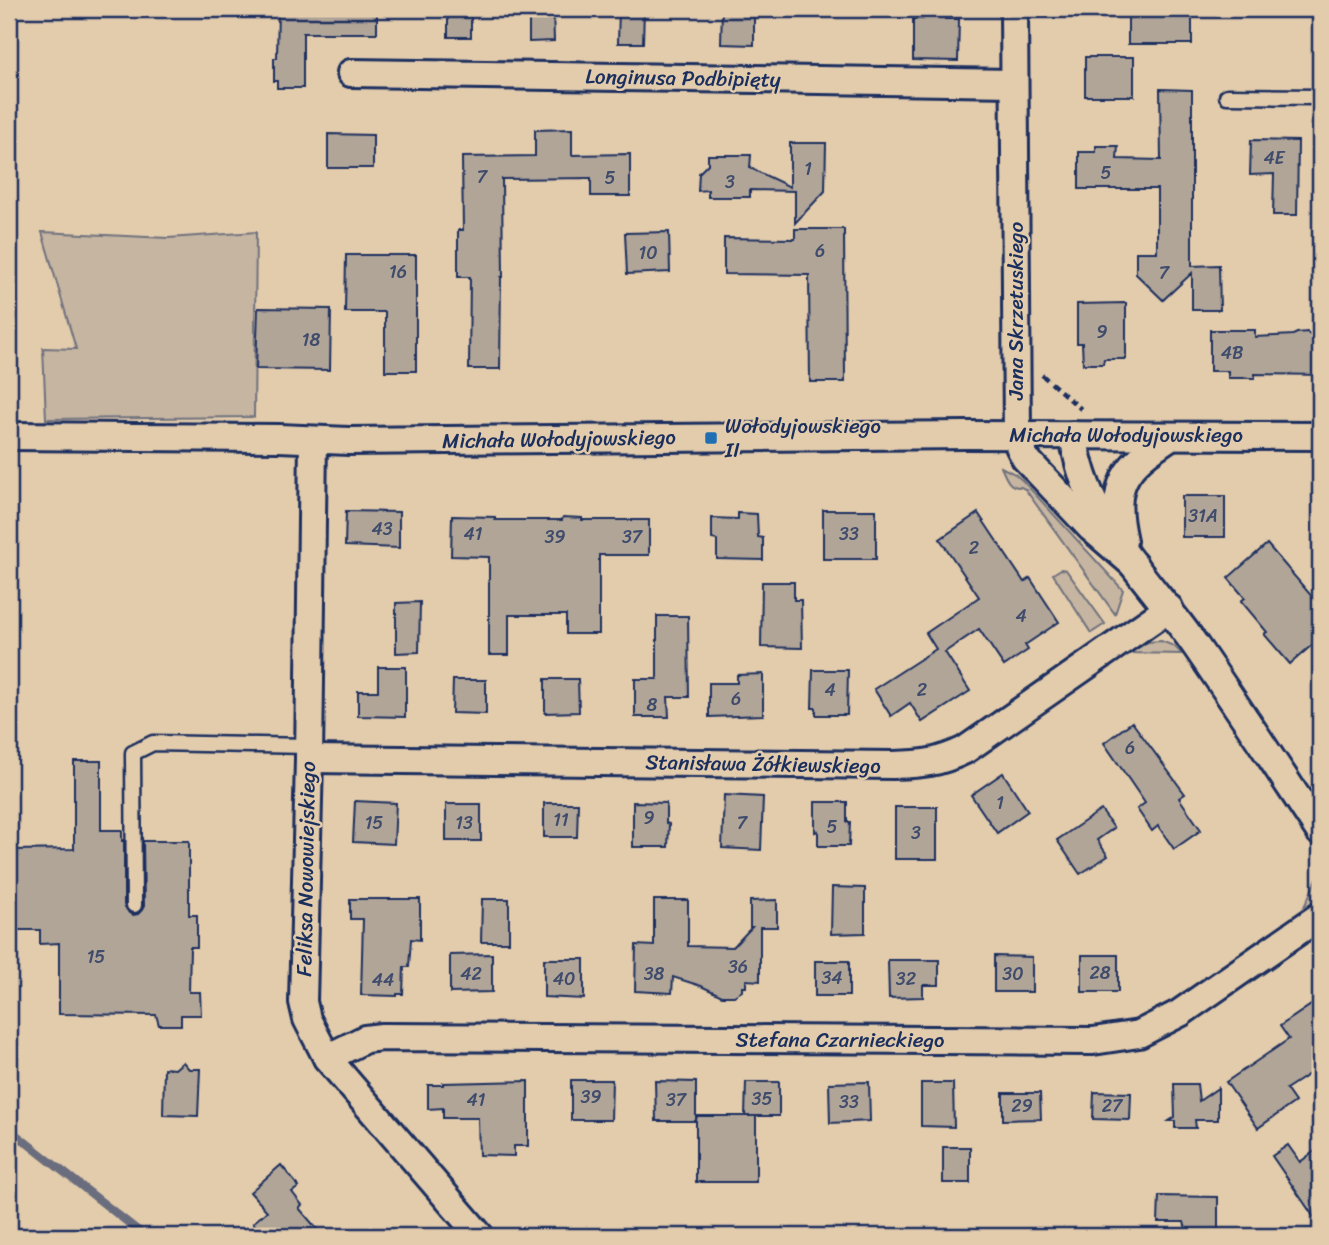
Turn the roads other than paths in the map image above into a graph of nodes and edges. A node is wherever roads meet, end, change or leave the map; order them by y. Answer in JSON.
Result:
{"nodes":[{"id":1,"x":1014,"y":9,"type":"edge"},
{"id":2,"x":351,"y":74,"type":"dead end"},
{"id":3,"x":1014,"y":83,"type":"junction"},
{"id":4,"x":1227,"y":96,"type":"dead end"},
{"id":5,"x":1320,"y":97,"type":"edge"},
{"id":6,"x":1079,"y":424,"type":"junction"},
{"id":7,"x":1017,"y":435,"type":"junction"},
{"id":8,"x":9,"y":436,"type":"edge"},
{"id":9,"x":1171,"y":436,"type":"junction"},
{"id":10,"x":1320,"y":436,"type":"edge"},
{"id":11,"x":313,"y":440,"type":"junction"},
{"id":12,"x":1134,"y":565,"type":"junction"},
{"id":13,"x":1168,"y":608,"type":"junction"},
{"id":14,"x":309,"y":752,"type":"junction"},
{"id":15,"x":1320,"y":832,"type":"edge"},
{"id":16,"x":134,"y":905,"type":"dead end"},
{"id":17,"x":1320,"y":916,"type":"edge"},
{"id":18,"x":327,"y":1058,"type":"junction"},
{"id":19,"x":480,"y":1236,"type":"edge"}],
"edges":[{"from":1,"to":3,"type":"street","name":"Jana Skrzetuskiego"},
{"from":2,"to":3,"type":"street","name":"Longinusa Podbipięty"},
{"from":3,"to":7,"type":"street","name":"Jana Skrzetuskiego"},
{"from":4,"to":5,"type":"lane"},
{"from":6,"to":7,"type":"street","name":"Michała Wołodyjowskiego"},
{"from":6,"to":9,"type":"street","name":"Michała Wołodyjowskiego"},
{"from":6,"to":12,"type":"street","name":"Jana Skrzetuskiego"},
{"from":7,"to":11,"type":"street","name":"Michała Wołodyjowskiego"},
{"from":7,"to":12,"type":"street","name":"Jana Skrzetuskiego"},
{"from":8,"to":11,"type":"street","name":"Michała Wołodyjowskiego"},
{"from":9,"to":10,"type":"street","name":"Michała Wołodyjowskiego"},
{"from":9,"to":12,"type":"street","name":"Jana Skrzetuskiego"},
{"from":11,"to":14,"type":"street","name":"Feliksa Nowowiejskiego"},
{"from":12,"to":13,"type":"street","name":"Jana Skrzetuskiego"},
{"from":13,"to":14,"type":"street","name":"Stanisława Żółkiewskiego"},
{"from":13,"to":15,"type":"street","name":"Jana Skrzetuskiego"},
{"from":14,"to":16,"type":"lane"},
{"from":14,"to":18,"type":"street","name":"Feliksa Nowowiejskiego"},
{"from":17,"to":18,"type":"street","name":"Stefana Czarnieckiego"},
{"from":18,"to":19,"type":"street","name":"Feliksa Nowowiejskiego"}]}
